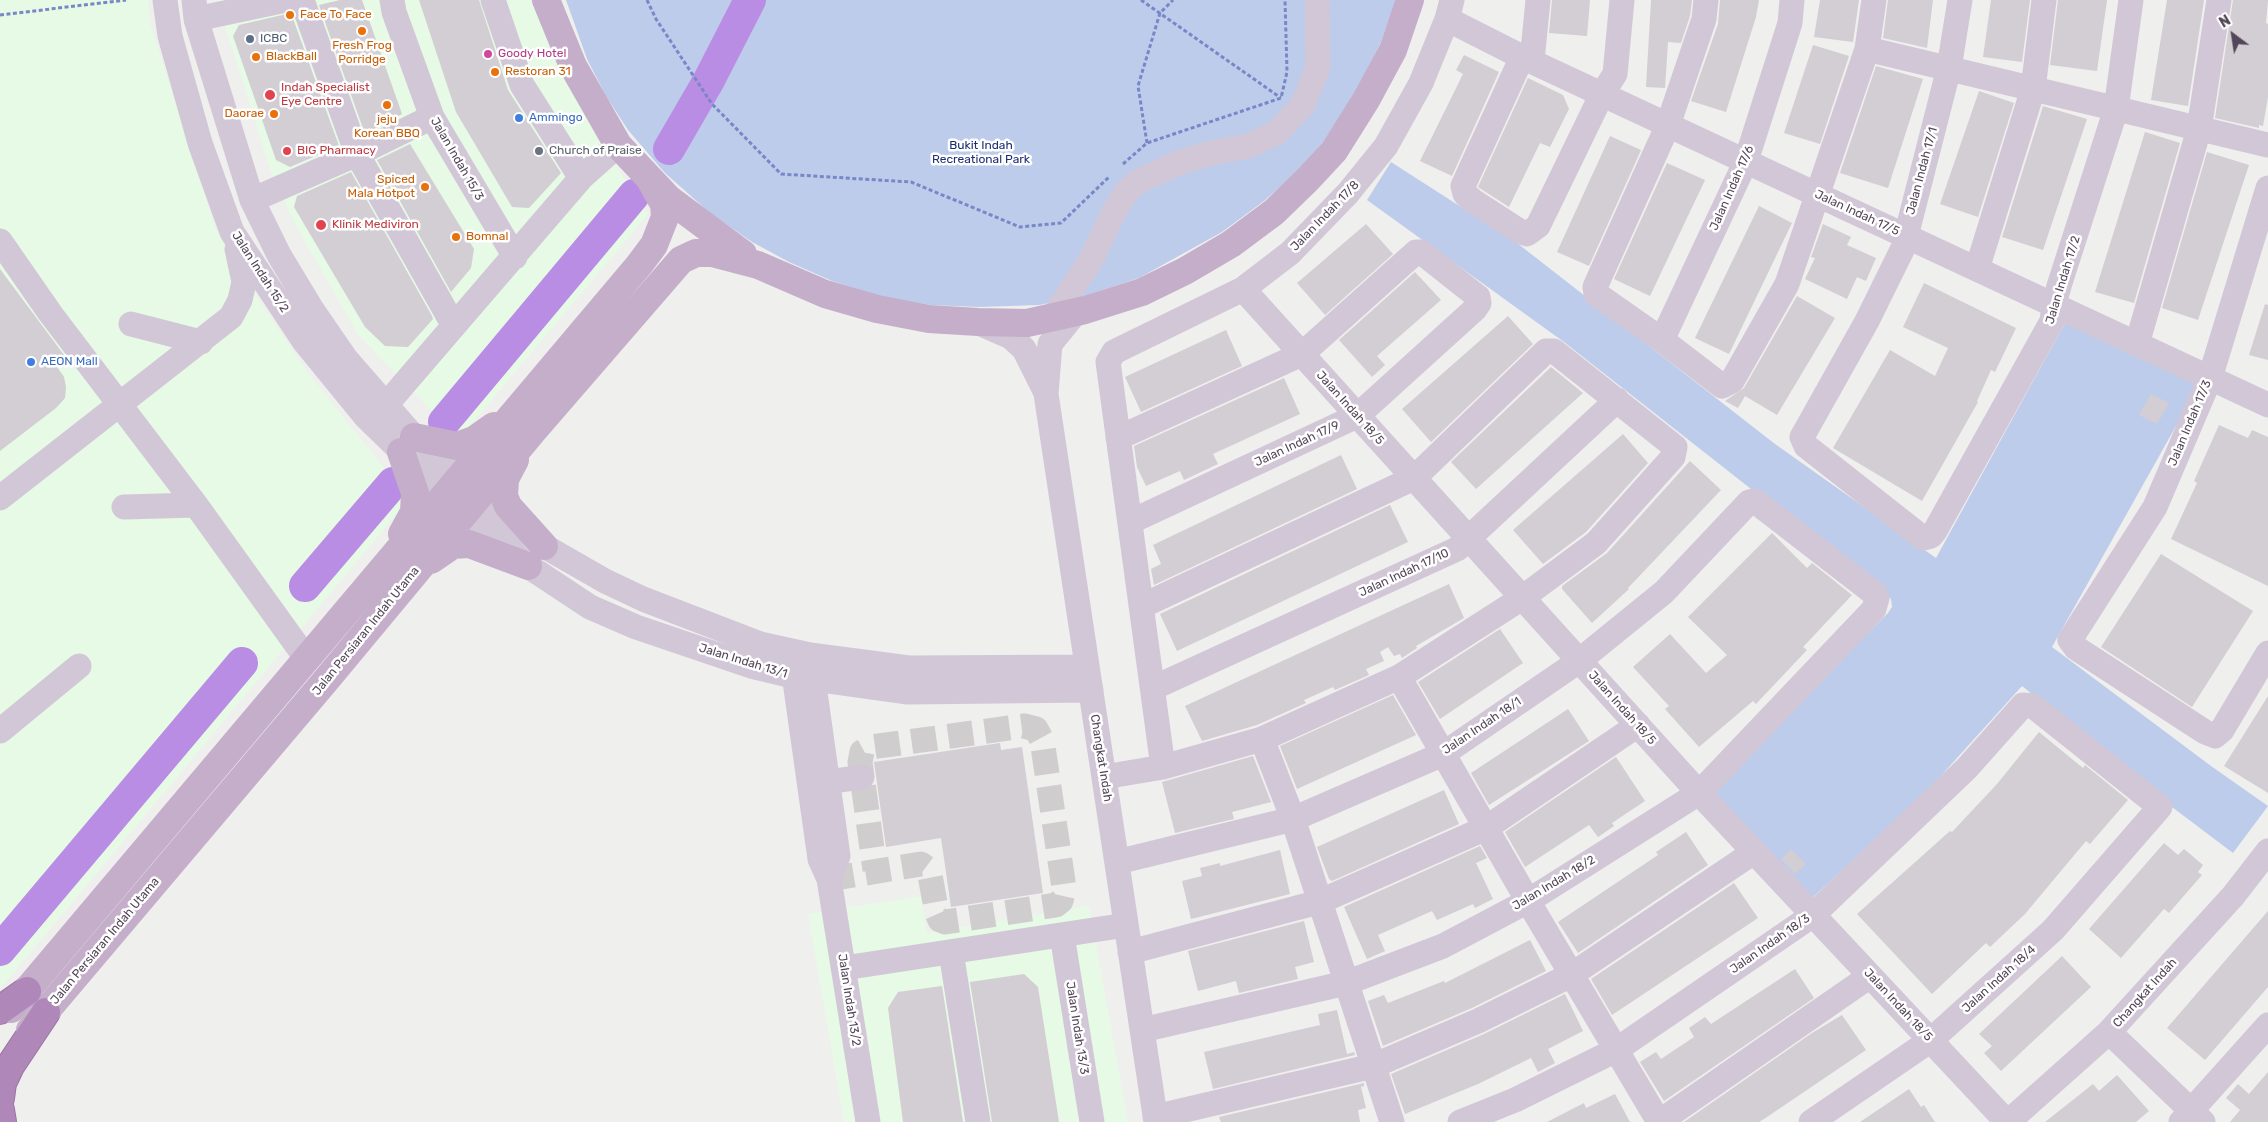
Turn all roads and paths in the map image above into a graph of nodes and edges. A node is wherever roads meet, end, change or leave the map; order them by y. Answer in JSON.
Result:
{"nodes":[{"id":1,"x":126,"y":0,"type":"edge"},
{"id":2,"x":165,"y":0,"type":"edge"},
{"id":3,"x":286,"y":0,"type":"edge"},
{"id":4,"x":302,"y":0,"type":"edge"},
{"id":5,"x":392,"y":0,"type":"edge"},
{"id":6,"x":493,"y":0,"type":"edge"},
{"id":7,"x":546,"y":0,"type":"edge"},
{"id":8,"x":647,"y":0,"type":"edge"},
{"id":9,"x":1141,"y":0,"type":"edge"},
{"id":10,"x":1173,"y":0,"type":"edge"},
{"id":11,"x":1285,"y":0,"type":"edge"},
{"id":12,"x":1317,"y":0,"type":"edge"},
{"id":13,"x":1410,"y":0,"type":"edge"},
{"id":14,"x":1538,"y":0,"type":"edge"},
{"id":15,"x":1622,"y":0,"type":"edge"},
{"id":16,"x":1706,"y":0,"type":"edge"},
{"id":17,"x":1792,"y":0,"type":"edge"},
{"id":18,"x":1874,"y":0,"type":"edge"},
{"id":19,"x":1960,"y":0,"type":"edge"},
{"id":20,"x":2044,"y":0,"type":"edge"},
{"id":21,"x":2131,"y":0,"type":"edge"},
{"id":22,"x":2219,"y":0,"type":"edge"},
{"id":23,"x":195,"y":10,"type":"edge"},
{"id":24,"x":1450,"y":10,"type":"edge"},
{"id":25,"x":1160,"y":13,"type":"junction"},
{"id":26,"x":0,"y":15,"type":"edge"},
{"id":27,"x":1867,"y":49,"type":"junction"},
{"id":28,"x":1527,"y":59,"type":"junction"},
{"id":29,"x":1949,"y":68,"type":"junction"},
{"id":30,"x":2033,"y":89,"type":"junction"},
{"id":31,"x":1602,"y":94,"type":"junction"},
{"id":32,"x":1281,"y":98,"type":"junction"},
{"id":33,"x":2116,"y":109,"type":"junction"},
{"id":34,"x":432,"y":117,"type":"junction"},
{"id":35,"x":1668,"y":125,"type":"junction"},
{"id":36,"x":2199,"y":129,"type":"junction"},
{"id":37,"x":1147,"y":142,"type":"junction"},
{"id":38,"x":618,"y":144,"type":"junction"},
{"id":39,"x":2268,"y":145,"type":"edge"},
{"id":40,"x":357,"y":154,"type":"junction"},
{"id":41,"x":1746,"y":161,"type":"junction"},
{"id":42,"x":1120,"y":167,"type":"dead end"},
{"id":43,"x":1114,"y":173,"type":"dead end"},
{"id":44,"x":581,"y":178,"type":"junction"},
{"id":45,"x":652,"y":183,"type":"junction"},
{"id":46,"x":2268,"y":188,"type":"edge"},
{"id":47,"x":1819,"y":196,"type":"junction"},
{"id":48,"x":252,"y":200,"type":"junction"},
{"id":49,"x":232,"y":232,"type":"junction"},
{"id":50,"x":1905,"y":236,"type":"junction"},
{"id":51,"x":0,"y":241,"type":"edge"},
{"id":52,"x":515,"y":257,"type":"junction"},
{"id":53,"x":758,"y":265,"type":"junction"},
{"id":54,"x":1977,"y":269,"type":"junction"},
{"id":55,"x":1243,"y":289,"type":"junction"},
{"id":56,"x":2054,"y":305,"type":"junction"},
{"id":57,"x":1065,"y":314,"type":"junction"},
{"id":58,"x":978,"y":322,"type":"junction"},
{"id":59,"x":131,"y":324,"type":"dead end"},
{"id":60,"x":454,"y":326,"type":"junction"},
{"id":61,"x":1662,"y":340,"type":"junction"},
{"id":62,"x":201,"y":342,"type":"junction"},
{"id":63,"x":2137,"y":344,"type":"junction"},
{"id":64,"x":1302,"y":354,"type":"junction"},
{"id":65,"x":2210,"y":378,"type":"junction"},
{"id":66,"x":1046,"y":394,"type":"junction"},
{"id":67,"x":1617,"y":400,"type":"junction"},
{"id":68,"x":121,"y":404,"type":"junction"},
{"id":69,"x":2268,"y":405,"type":"edge"},
{"id":70,"x":385,"y":406,"type":"junction"},
{"id":71,"x":1357,"y":416,"type":"junction"},
{"id":72,"x":523,"y":422,"type":"junction"},
{"id":73,"x":1118,"y":438,"type":"junction"},
{"id":74,"x":408,"y":444,"type":"junction"},
{"id":75,"x":1414,"y":478,"type":"junction"},
{"id":76,"x":462,"y":495,"type":"junction"},
{"id":77,"x":0,"y":498,"type":"edge"},
{"id":78,"x":196,"y":505,"type":"junction"},
{"id":79,"x":1760,"y":505,"type":"joint"},
{"id":80,"x":124,"y":506,"type":"dead end"},
{"id":81,"x":1130,"y":522,"type":"junction"},
{"id":82,"x":1931,"y":536,"type":"joint"},
{"id":83,"x":1467,"y":537,"type":"junction"},
{"id":84,"x":536,"y":556,"type":"junction"},
{"id":85,"x":385,"y":566,"type":"junction"},
{"id":86,"x":408,"y":580,"type":"junction"},
{"id":87,"x":1522,"y":598,"type":"junction"},
{"id":88,"x":1142,"y":606,"type":"junction"},
{"id":89,"x":801,"y":652,"type":"junction"},
{"id":90,"x":2268,"y":653,"type":"edge"},
{"id":91,"x":306,"y":658,"type":"junction"},
{"id":92,"x":1579,"y":661,"type":"junction"},
{"id":93,"x":79,"y":666,"type":"dead end"},
{"id":94,"x":1399,"y":677,"type":"junction"},
{"id":95,"x":803,"y":678,"type":"junction"},
{"id":96,"x":1089,"y":678,"type":"junction"},
{"id":97,"x":1153,"y":688,"type":"junction"},
{"id":98,"x":2034,"y":706,"type":"joint"},
{"id":99,"x":1638,"y":725,"type":"junction"},
{"id":100,"x":3,"y":729,"type":"edge"},
{"id":101,"x":1262,"y":739,"type":"junction"},
{"id":102,"x":1443,"y":754,"type":"junction"},
{"id":103,"x":1163,"y":767,"type":"junction"},
{"id":104,"x":862,"y":777,"type":"dead end"},
{"id":105,"x":1104,"y":777,"type":"junction"},
{"id":106,"x":827,"y":782,"type":"junction"},
{"id":107,"x":1699,"y":793,"type":"junction"},
{"id":108,"x":1293,"y":820,"type":"junction"},
{"id":109,"x":1486,"y":828,"type":"junction"},
{"id":110,"x":2268,"y":850,"type":"edge"},
{"id":111,"x":1754,"y":852,"type":"junction"},
{"id":112,"x":1116,"y":862,"type":"junction"},
{"id":113,"x":829,"y":879,"type":"junction"},
{"id":114,"x":1528,"y":901,"type":"junction"},
{"id":115,"x":1319,"y":902,"type":"junction"},
{"id":116,"x":1813,"y":915,"type":"junction"},
{"id":117,"x":1126,"y":925,"type":"junction"},
{"id":118,"x":1062,"y":935,"type":"junction"},
{"id":119,"x":951,"y":952,"type":"junction"},
{"id":120,"x":1130,"y":952,"type":"junction"},
{"id":121,"x":844,"y":968,"type":"junction"},
{"id":122,"x":1571,"y":975,"type":"junction"},
{"id":123,"x":1870,"y":976,"type":"junction"},
{"id":124,"x":1346,"y":984,"type":"junction"},
{"id":125,"x":27,"y":991,"type":"junction"},
{"id":126,"x":0,"y":1010,"type":"edge"},
{"id":127,"x":46,"y":1012,"type":"junction"},
{"id":128,"x":0,"y":1022,"type":"edge"},
{"id":129,"x":2268,"y":1025,"type":"edge"},
{"id":130,"x":1142,"y":1030,"type":"junction"},
{"id":131,"x":2109,"y":1032,"type":"junction"},
{"id":132,"x":1931,"y":1040,"type":"junction"},
{"id":133,"x":1616,"y":1050,"type":"junction"},
{"id":134,"x":0,"y":1064,"type":"edge"},
{"id":135,"x":1372,"y":1066,"type":"junction"},
{"id":136,"x":0,"y":1098,"type":"edge"},
{"id":137,"x":0,"y":1110,"type":"edge"},
{"id":138,"x":2192,"y":1119,"type":"edge"},
{"id":139,"x":1156,"y":1120,"type":"edge"},
{"id":140,"x":2,"y":1122,"type":"edge"},
{"id":141,"x":868,"y":1122,"type":"edge"},
{"id":142,"x":978,"y":1122,"type":"edge"},
{"id":143,"x":1092,"y":1122,"type":"edge"},
{"id":144,"x":1392,"y":1122,"type":"edge"},
{"id":145,"x":1460,"y":1122,"type":"edge"},
{"id":146,"x":1659,"y":1122,"type":"edge"},
{"id":147,"x":1811,"y":1122,"type":"edge"},
{"id":148,"x":2008,"y":1122,"type":"edge"}],
"edges":[{"from":1,"to":26,"type":"path"},
{"from":2,"to":49,"type":"street","name":"Jalan Indah 15/2"},
{"from":3,"to":23,"type":"street"},
{"from":4,"to":40,"type":"street"},
{"from":5,"to":34,"type":"street","name":"Jalan Indah 15/3"},
{"from":6,"to":44,"type":"street"},
{"from":7,"to":38,"type":"main road","name":"Jalan Persiaran Indah Utama"},
{"from":8,"to":43,"type":"path"},
{"from":9,"to":25,"type":"path"},
{"from":10,"to":25,"type":"path"},
{"from":11,"to":32,"type":"path"},
{"from":12,"to":57,"type":"street","name":"Changkat Indah"},
{"from":13,"to":57,"type":"main road","name":"Jalan Persiaran Indah Utama"},
{"from":14,"to":28,"type":"street"},
{"from":15,"to":31,"type":"street"},
{"from":16,"to":35,"type":"street"},
{"from":17,"to":41,"type":"street","name":"Jalan Indah 17/6"},
{"from":18,"to":27,"type":"street"},
{"from":19,"to":29,"type":"street","name":"Jalan Indah 17/1"},
{"from":20,"to":30,"type":"street"},
{"from":21,"to":33,"type":"street","name":"Jalan Indah 17/2"},
{"from":22,"to":36,"type":"street"},
{"from":23,"to":48,"type":"street","name":"Jalan Indah 15/2"},
{"from":24,"to":28,"type":"street","name":"Jalan Indah 17/5"},
{"from":24,"to":55,"type":"street","name":"Jalan Indah 17/8"},
{"from":25,"to":32,"type":"path"},
{"from":25,"to":37,"type":"path"},
{"from":27,"to":29,"type":"street"},
{"from":27,"to":47,"type":"street"},
{"from":28,"to":31,"type":"street","name":"Jalan Indah 17/5"},
{"from":28,"to":31,"type":"street"},
{"from":29,"to":30,"type":"street"},
{"from":29,"to":50,"type":"street","name":"Jalan Indah 17/1"},
{"from":30,"to":33,"type":"street"},
{"from":30,"to":54,"type":"street"},
{"from":31,"to":35,"type":"street","name":"Jalan Indah 17/5"},
{"from":32,"to":37,"type":"path"},
{"from":33,"to":36,"type":"street"},
{"from":33,"to":56,"type":"street","name":"Jalan Indah 17/2"},
{"from":34,"to":40,"type":"street"},
{"from":34,"to":52,"type":"street","name":"Jalan Indah 15/3"},
{"from":35,"to":41,"type":"street","name":"Jalan Indah 17/5"},
{"from":35,"to":61,"type":"street"},
{"from":36,"to":39,"type":"street"},
{"from":36,"to":63,"type":"street"},
{"from":37,"to":42,"type":"path"},
{"from":38,"to":44,"type":"street"},
{"from":38,"to":45,"type":"main road","name":"Jalan Persiaran Indah Utama"},
{"from":40,"to":48,"type":"street"},
{"from":40,"to":60,"type":"street"},
{"from":41,"to":47,"type":"street","name":"Jalan Indah 17/5"},
{"from":41,"to":61,"type":"street","name":"Jalan Indah 17/6"},
{"from":44,"to":52,"type":"street"},
{"from":45,"to":53,"type":"main road","name":"Jalan Persiaran Indah Utama"},
{"from":45,"to":72,"type":"main road","name":"Jalan Persiaran Indah Utama"},
{"from":46,"to":65,"type":"street","name":"Jalan Indah 17/3"},
{"from":47,"to":50,"type":"street","name":"Jalan Indah 17/5"},
{"from":47,"to":61,"type":"street"},
{"from":48,"to":70,"type":"street","name":"Jalan Indah 15/2"},
{"from":49,"to":62,"type":"street"},
{"from":49,"to":74,"type":"street","name":"Jalan Indah 15/2"},
{"from":50,"to":54,"type":"street","name":"Jalan Indah 17/5"},
{"from":50,"to":82,"type":"street","name":"Jalan Indah 17/1"},
{"from":51,"to":68,"type":"street"},
{"from":52,"to":60,"type":"street"},
{"from":53,"to":58,"type":"main road","name":"Jalan Persiaran Indah Utama"},
{"from":53,"to":72,"type":"main road","name":"Jalan Persiaran Indah Utama"},
{"from":54,"to":56,"type":"street","name":"Jalan Indah 17/5"},
{"from":55,"to":64,"type":"street","name":"Jalan Indah 18/5"},
{"from":55,"to":73,"type":"street","name":"Jalan Indah 17/8"},
{"from":56,"to":63,"type":"street","name":"Jalan Indah 17/5"},
{"from":56,"to":82,"type":"street","name":"Jalan Indah 17/2"},
{"from":57,"to":58,"type":"main road","name":"Jalan Persiaran Indah Utama"},
{"from":57,"to":66,"type":"street","name":"Changkat Indah"},
{"from":58,"to":66,"type":"street","name":"Changkat Indah"},
{"from":59,"to":62,"type":"street"},
{"from":60,"to":70,"type":"street"},
{"from":62,"to":68,"type":"street"},
{"from":63,"to":65,"type":"street","name":"Jalan Indah 17/5"},
{"from":64,"to":71,"type":"street","name":"Jalan Indah 18/5"},
{"from":64,"to":71,"type":"street","name":"Jalan Indah 17/9"},
{"from":64,"to":73,"type":"street"},
{"from":65,"to":69,"type":"street","name":"Jalan Indah 17/5"},
{"from":65,"to":90,"type":"street","name":"Jalan Indah 17/3"},
{"from":66,"to":96,"type":"street","name":"Changkat Indah"},
{"from":67,"to":75,"type":"street"},
{"from":67,"to":83,"type":"street","name":"Jalan Indah 17/10"},
{"from":67,"to":87,"type":"street"},
{"from":68,"to":77,"type":"street"},
{"from":68,"to":78,"type":"street"},
{"from":70,"to":74,"type":"street","name":"Jalan Indah 15/2"},
{"from":71,"to":75,"type":"street","name":"Jalan Indah 18/5"},
{"from":71,"to":81,"type":"street","name":"Jalan Indah 17/9"},
{"from":72,"to":74,"type":"main road"},
{"from":72,"to":76,"type":"main road","name":"Jalan Persiaran Indah Utama"},
{"from":72,"to":84,"type":"main road"},
{"from":73,"to":81,"type":"street"},
{"from":74,"to":76,"type":"street","name":"Jalan Indah 15/2"},
{"from":74,"to":85,"type":"main road"},
{"from":75,"to":83,"type":"street","name":"Jalan Indah 18/5"},
{"from":75,"to":88,"type":"street"},
{"from":76,"to":84,"type":"street","name":"Jalan Indah 13/1"},
{"from":76,"to":85,"type":"main road","name":"Jalan Persiaran Indah Utama"},
{"from":76,"to":86,"type":"main road","name":"Jalan Persiaran Indah Utama"},
{"from":78,"to":80,"type":"street"},
{"from":78,"to":91,"type":"street"},
{"from":79,"to":92,"type":"street","name":"Jalan Indah 18/1"},
{"from":79,"to":107,"type":"street","name":"Jalan Indah 18/2"},
{"from":81,"to":88,"type":"street"},
{"from":83,"to":87,"type":"street","name":"Jalan Indah 18/5"},
{"from":83,"to":97,"type":"street","name":"Jalan Indah 17/10"},
{"from":84,"to":86,"type":"main road"},
{"from":84,"to":89,"type":"street","name":"Jalan Indah 13/1"},
{"from":84,"to":95,"type":"street","name":"Jalan Indah 13/1"},
{"from":85,"to":91,"type":"main road","name":"Jalan Persiaran Indah Utama"},
{"from":86,"to":127,"type":"main road","name":"Jalan Persiaran Indah Utama"},
{"from":87,"to":92,"type":"street","name":"Jalan Indah 18/5"},
{"from":87,"to":94,"type":"street"},
{"from":88,"to":97,"type":"street"},
{"from":89,"to":95,"type":"street","name":"Jalan Indah 13/2"},
{"from":89,"to":96,"type":"street","name":"Jalan Indah 13/1"},
{"from":91,"to":125,"type":"main road","name":"Jalan Persiaran Indah Utama"},
{"from":92,"to":99,"type":"street","name":"Jalan Indah 18/5"},
{"from":92,"to":102,"type":"street","name":"Jalan Indah 18/1"},
{"from":93,"to":100,"type":"street"},
{"from":94,"to":101,"type":"street"},
{"from":94,"to":102,"type":"street"},
{"from":95,"to":96,"type":"street","name":"Jalan Indah 13/1"},
{"from":95,"to":106,"type":"street","name":"Jalan Indah 13/2"},
{"from":95,"to":113,"type":"street","name":"Jalan Indah 13/2"},
{"from":96,"to":105,"type":"street","name":"Changkat Indah"},
{"from":97,"to":103,"type":"street"},
{"from":98,"to":116,"type":"street","name":"Jalan Indah 18/3"},
{"from":98,"to":132,"type":"street","name":"Jalan Indah 18/4"},
{"from":99,"to":107,"type":"street","name":"Jalan Indah 18/5"},
{"from":99,"to":109,"type":"street"},
{"from":101,"to":103,"type":"street"},
{"from":101,"to":108,"type":"street"},
{"from":102,"to":108,"type":"street","name":"Jalan Indah 18/1"},
{"from":102,"to":109,"type":"street"},
{"from":103,"to":105,"type":"street"},
{"from":104,"to":106,"type":"street"},
{"from":105,"to":112,"type":"street","name":"Changkat Indah"},
{"from":106,"to":113,"type":"street","name":"Jalan Indah 13/2"},
{"from":107,"to":111,"type":"street","name":"Jalan Indah 18/5"},
{"from":107,"to":114,"type":"street","name":"Jalan Indah 18/2"},
{"from":108,"to":112,"type":"street","name":"Jalan Indah 18/1"},
{"from":108,"to":115,"type":"street"},
{"from":109,"to":114,"type":"street"},
{"from":109,"to":115,"type":"street"},
{"from":110,"to":131,"type":"street","name":"Changkat Indah"},
{"from":111,"to":116,"type":"street","name":"Jalan Indah 18/5"},
{"from":111,"to":122,"type":"street"},
{"from":112,"to":117,"type":"street","name":"Changkat Indah"},
{"from":113,"to":121,"type":"street","name":"Jalan Indah 13/2"},
{"from":114,"to":122,"type":"street"},
{"from":114,"to":124,"type":"street","name":"Jalan Indah 18/2"},
{"from":115,"to":120,"type":"street"},
{"from":115,"to":124,"type":"street"},
{"from":116,"to":123,"type":"street","name":"Jalan Indah 18/5"},
{"from":116,"to":133,"type":"street","name":"Jalan Indah 18/3"},
{"from":117,"to":118,"type":"street"},
{"from":117,"to":120,"type":"street","name":"Changkat Indah"},
{"from":118,"to":119,"type":"street"},
{"from":118,"to":143,"type":"street","name":"Jalan Indah 13/3"},
{"from":119,"to":121,"type":"street"},
{"from":119,"to":142,"type":"street"},
{"from":120,"to":130,"type":"street","name":"Changkat Indah"},
{"from":121,"to":141,"type":"street","name":"Jalan Indah 13/2"},
{"from":122,"to":133,"type":"street"},
{"from":122,"to":135,"type":"street"},
{"from":123,"to":132,"type":"street","name":"Jalan Indah 18/5"},
{"from":123,"to":146,"type":"street"},
{"from":124,"to":130,"type":"street","name":"Jalan Indah 18/2"},
{"from":124,"to":135,"type":"street"},
{"from":125,"to":126,"type":"highway"},
{"from":125,"to":128,"type":"main road","name":"Jalan Persiaran Indah Utama"},
{"from":127,"to":134,"type":"main road","name":"Jalan Persiaran Indah Utama"},
{"from":127,"to":136,"type":"highway"},
{"from":129,"to":138,"type":"street"},
{"from":130,"to":139,"type":"street","name":"Changkat Indah"},
{"from":131,"to":138,"type":"street"},
{"from":131,"to":148,"type":"street","name":"Changkat Indah"},
{"from":132,"to":147,"type":"street","name":"Jalan Indah 18/4"},
{"from":132,"to":148,"type":"street","name":"Jalan Indah 18/5"},
{"from":133,"to":145,"type":"street","name":"Jalan Indah 18/3"},
{"from":133,"to":146,"type":"street"},
{"from":135,"to":139,"type":"street"},
{"from":135,"to":144,"type":"street"},
{"from":137,"to":140,"type":"highway"}]}
